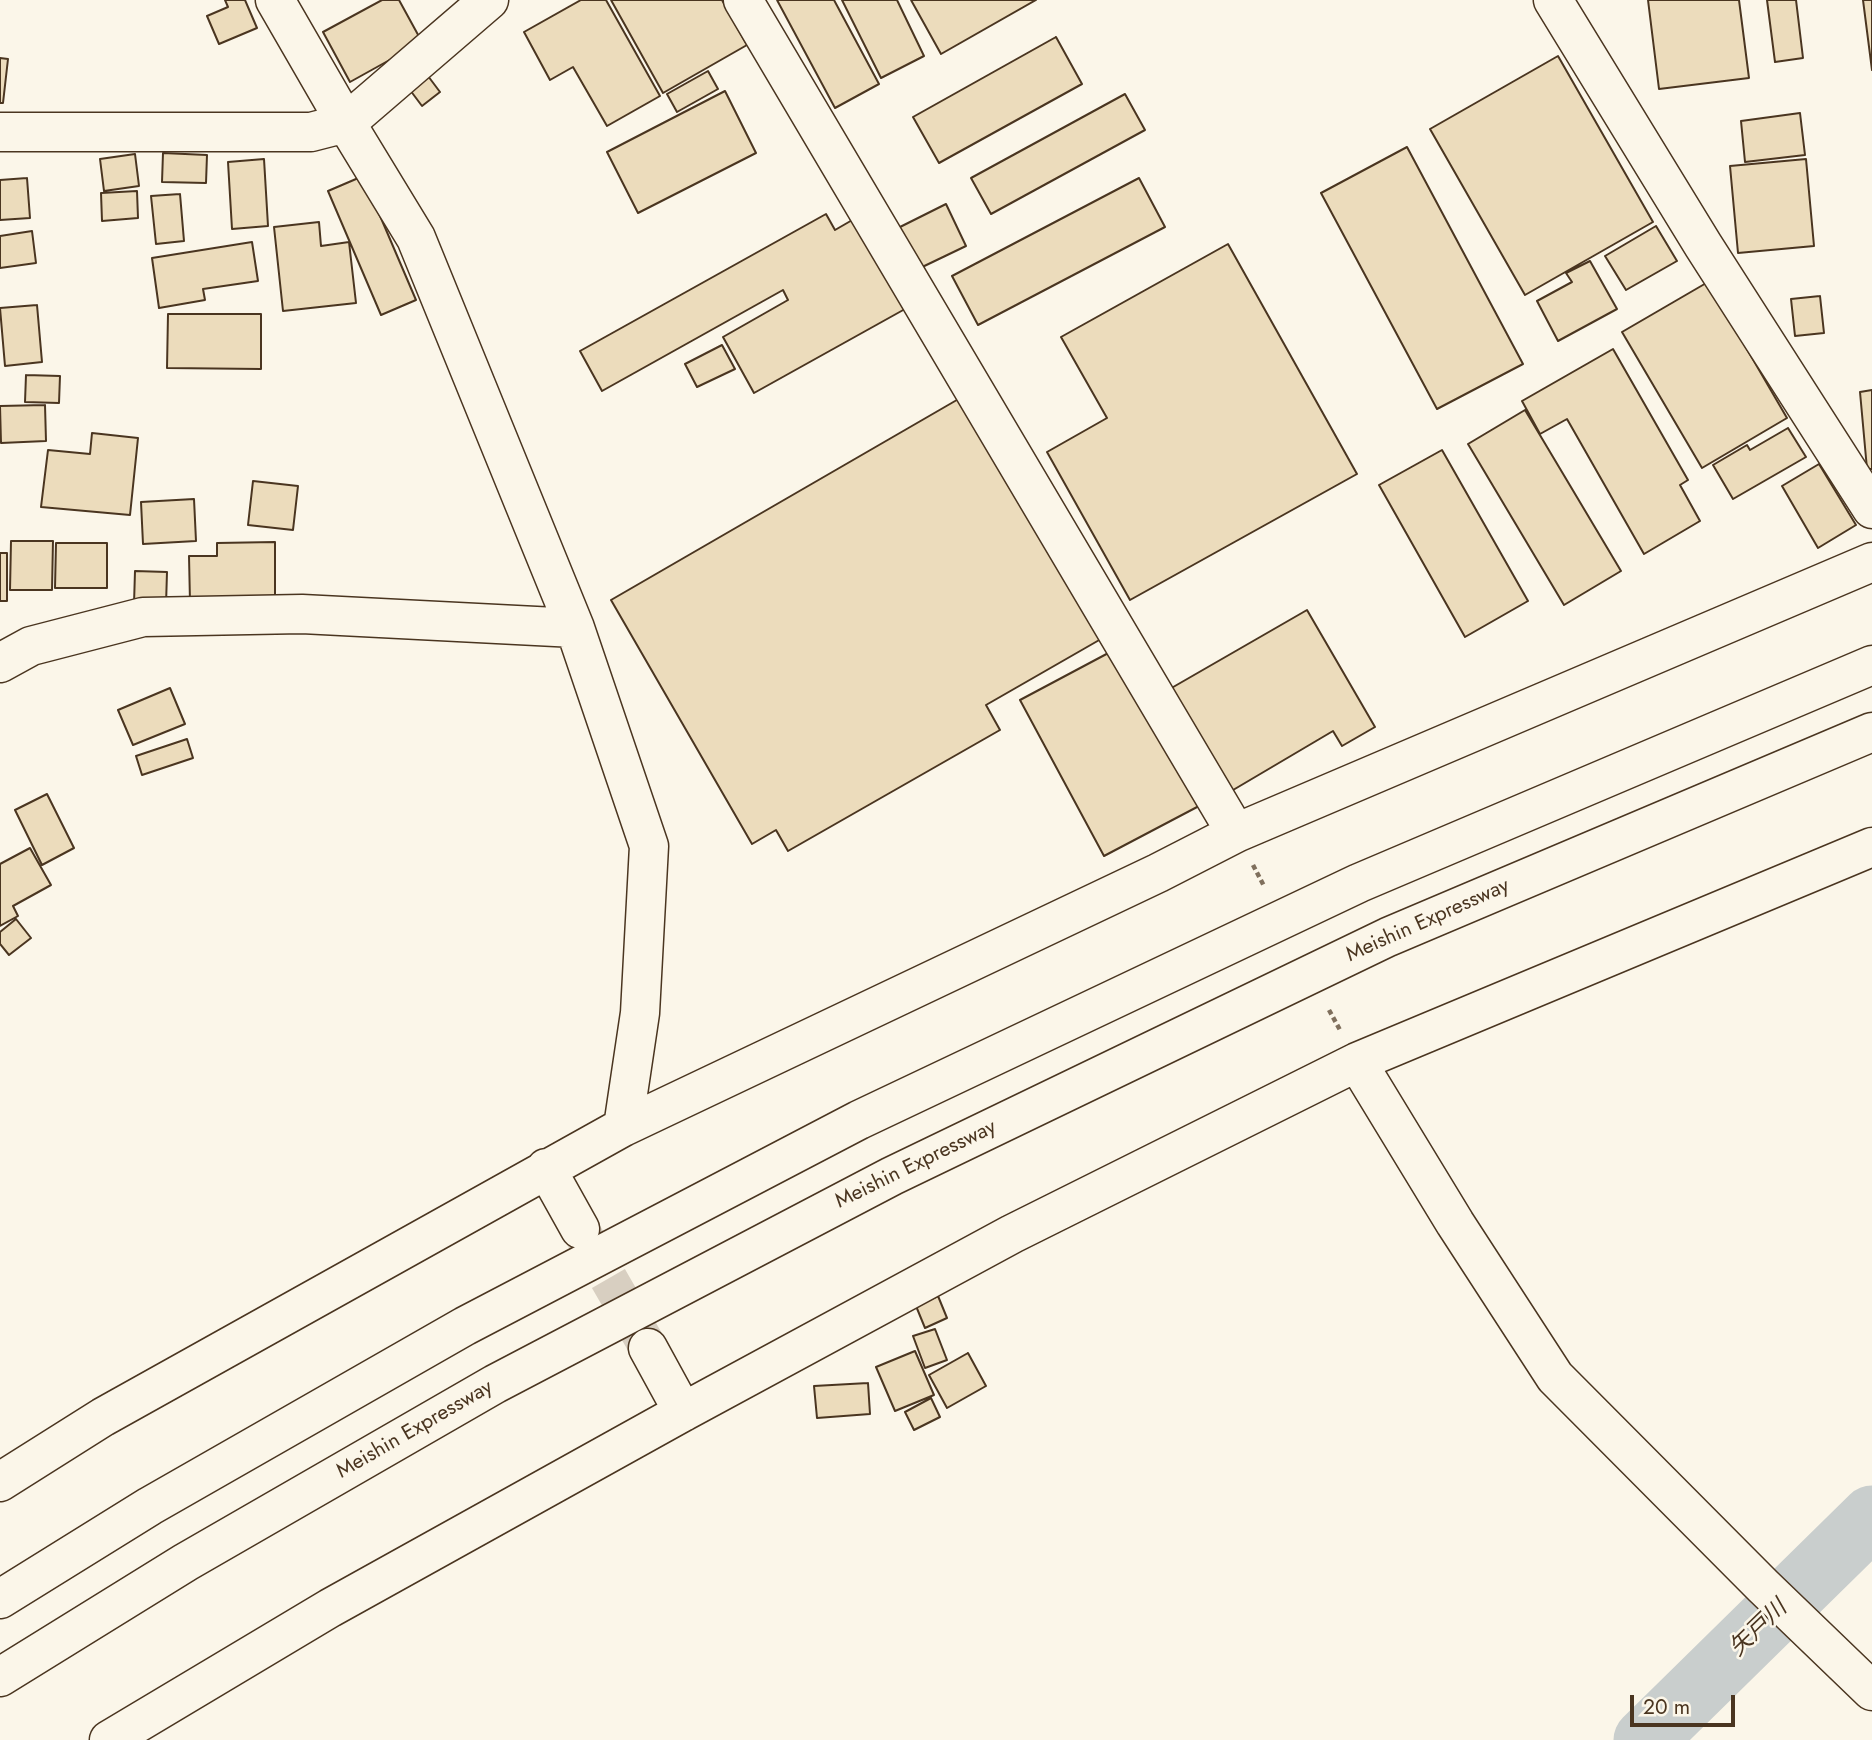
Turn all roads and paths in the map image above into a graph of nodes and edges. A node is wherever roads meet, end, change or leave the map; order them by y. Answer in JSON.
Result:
{"nodes":[{"id":1,"x":275,"y":0,"type":"edge"},
{"id":2,"x":489,"y":0,"type":"edge"},
{"id":3,"x":743,"y":0,"type":"edge"},
{"id":4,"x":1553,"y":0,"type":"edge"},
{"id":5,"x":346,"y":123,"type":"junction"},
{"id":6,"x":0,"y":132,"type":"edge"},
{"id":7,"x":1872,"y":509,"type":"edge"},
{"id":8,"x":1872,"y":562,"type":"edge"},
{"id":9,"x":575,"y":628,"type":"junction"},
{"id":10,"x":0,"y":663,"type":"edge"},
{"id":11,"x":1872,"y":665,"type":"edge"},
{"id":12,"x":1872,"y":732,"type":"edge"},
{"id":13,"x":1236,"y":833,"type":"junction"},
{"id":14,"x":1872,"y":848,"type":"edge"},
{"id":15,"x":1357,"y":1062,"type":"junction"},
{"id":16,"x":623,"y":1127,"type":"junction"},
{"id":17,"x":546,"y":1168,"type":"junction"},
{"id":18,"x":580,"y":1228,"type":"tunnel mouth"},
{"id":19,"x":648,"y":1348,"type":"tunnel mouth"},
{"id":20,"x":684,"y":1412,"type":"junction"},
{"id":21,"x":0,"y":1482,"type":"edge"},
{"id":22,"x":0,"y":1599,"type":"edge"},
{"id":23,"x":0,"y":1677,"type":"edge"},
{"id":24,"x":1872,"y":1691,"type":"edge"},
{"id":25,"x":109,"y":1740,"type":"edge"}],
"edges":[{"from":1,"to":5,"type":"main road"},
{"from":2,"to":5,"type":"main road"},
{"from":3,"to":13,"type":"main road"},
{"from":4,"to":7,"type":"main road"},
{"from":5,"to":6,"type":"main road"},
{"from":5,"to":9,"type":"main road"},
{"from":8,"to":13,"type":"main road"},
{"from":9,"to":10,"type":"main road"},
{"from":9,"to":16,"type":"main road"},
{"from":11,"to":22,"type":"main road"},
{"from":12,"to":23,"type":"main road","name":"Meishin Expressway"},
{"from":13,"to":16,"type":"main road"},
{"from":14,"to":15,"type":"main road"},
{"from":15,"to":20,"type":"main road"},
{"from":15,"to":24,"type":"main road"},
{"from":16,"to":17,"type":"main road"},
{"from":17,"to":18,"type":"main road"},
{"from":17,"to":21,"type":"main road"},
{"from":19,"to":20,"type":"main road"},
{"from":20,"to":25,"type":"main road"}]}
